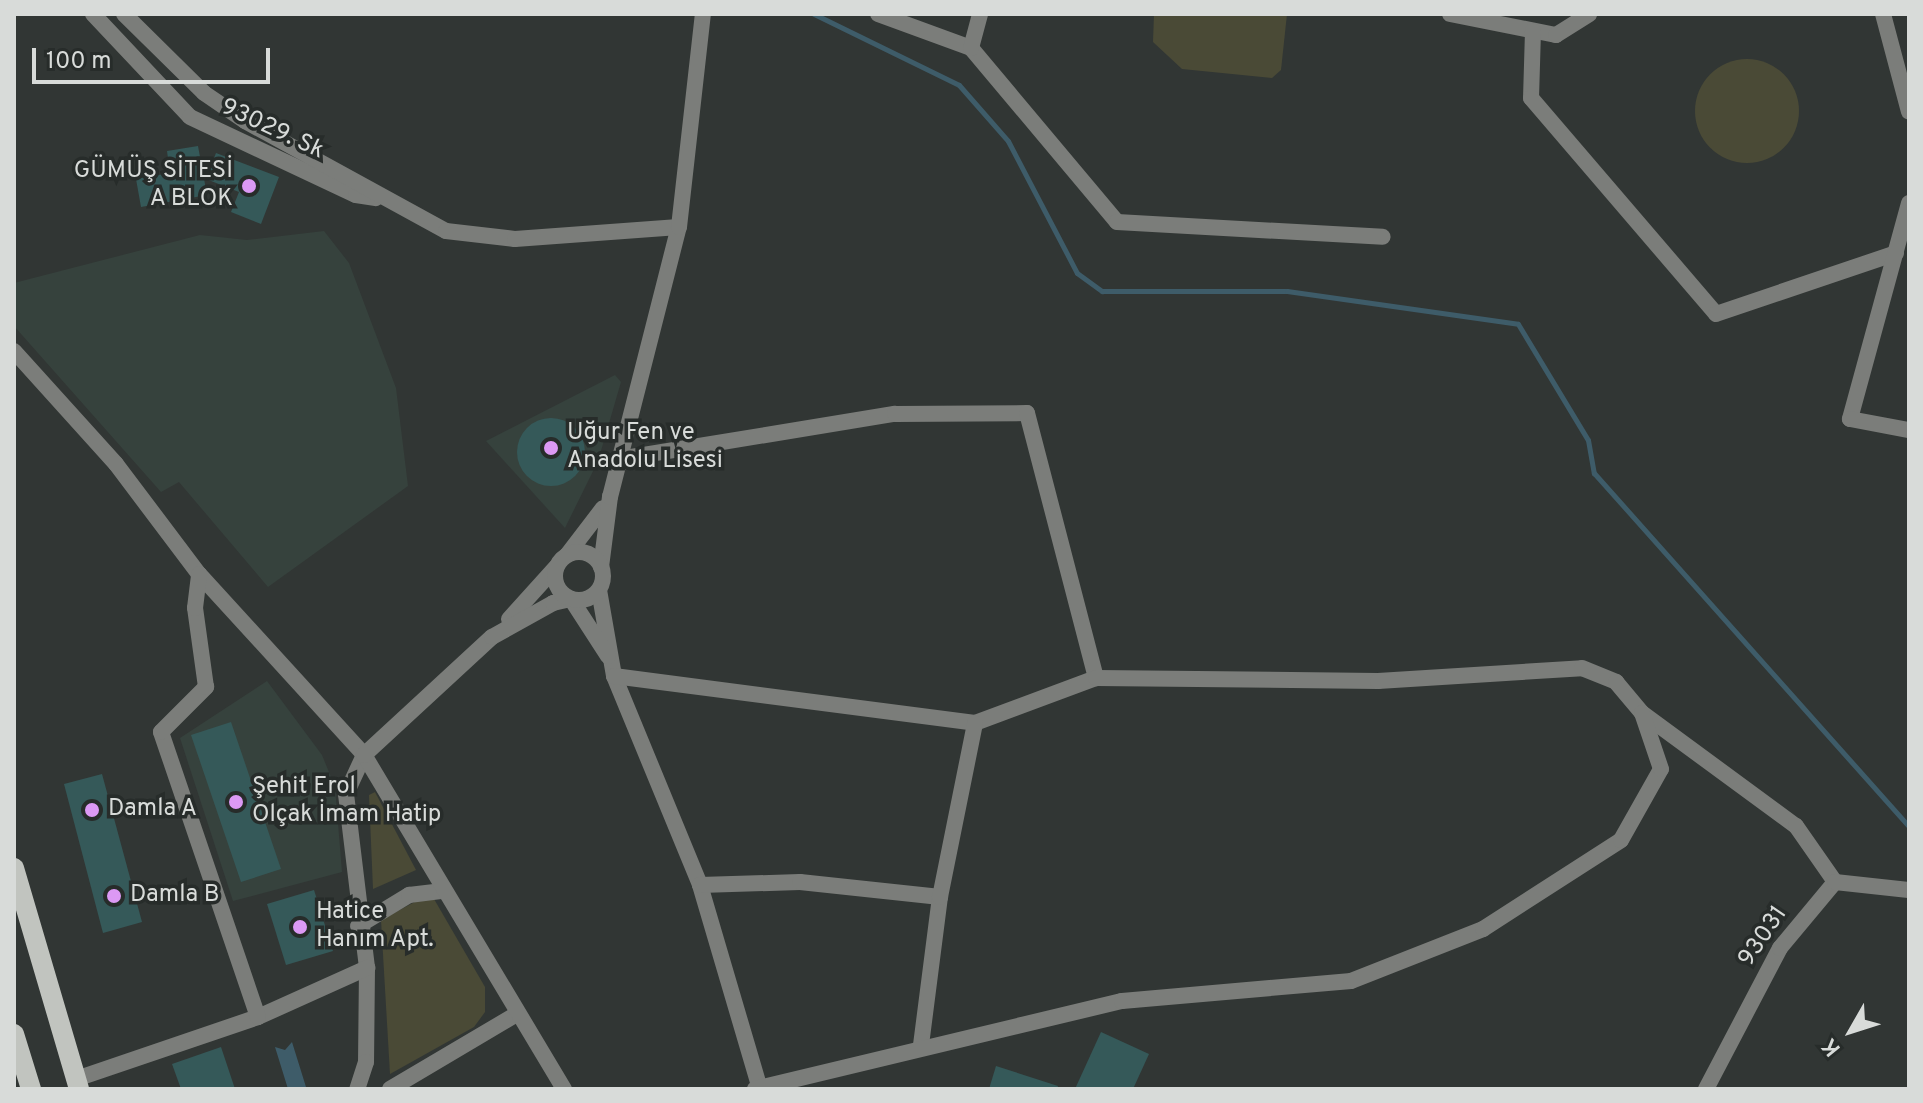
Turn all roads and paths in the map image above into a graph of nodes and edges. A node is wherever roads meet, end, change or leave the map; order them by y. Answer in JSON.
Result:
{"nodes":[{"id":1,"x":124,"y":14,"type":"edge"},
{"id":2,"x":703,"y":14,"type":"edge"},
{"id":3,"x":878,"y":14,"type":"edge"},
{"id":4,"x":980,"y":14,"type":"edge"},
{"id":5,"x":1589,"y":14,"type":"edge"},
{"id":6,"x":1883,"y":14,"type":"edge"},
{"id":7,"x":1456,"y":15,"type":"edge"},
{"id":8,"x":99,"y":16,"type":"edge"},
{"id":9,"x":1533,"y":31,"type":"junction"},
{"id":10,"x":971,"y":48,"type":"junction"},
{"id":11,"x":219,"y":103,"type":"junction"},
{"id":12,"x":1909,"y":112,"type":"edge"},
{"id":13,"x":206,"y":126,"type":"junction"},
{"id":14,"x":376,"y":198,"type":"junction"},
{"id":15,"x":1909,"y":203,"type":"edge"},
{"id":16,"x":679,"y":227,"type":"junction"},
{"id":17,"x":1383,"y":237,"type":"dead end"},
{"id":18,"x":1896,"y":253,"type":"junction"},
{"id":19,"x":14,"y":351,"type":"edge"},
{"id":20,"x":1909,"y":430,"type":"edge"},
{"id":21,"x":625,"y":458,"type":"junction"},
{"id":22,"x":610,"y":497,"type":"junction"},
{"id":23,"x":562,"y":561,"type":"junction"},
{"id":24,"x":601,"y":567,"type":"junction"},
{"id":25,"x":199,"y":574,"type":"junction"},
{"id":26,"x":599,"y":590,"type":"junction"},
{"id":27,"x":571,"y":599,"type":"junction"},
{"id":28,"x":492,"y":637,"type":"junction"},
{"id":29,"x":608,"y":656,"type":"junction"},
{"id":30,"x":614,"y":676,"type":"junction"},
{"id":31,"x":1096,"y":678,"type":"junction"},
{"id":32,"x":1642,"y":713,"type":"junction"},
{"id":33,"x":975,"y":723,"type":"junction"},
{"id":34,"x":364,"y":755,"type":"junction"},
{"id":35,"x":14,"y":868,"type":"edge"},
{"id":36,"x":1835,"y":882,"type":"junction"},
{"id":37,"x":700,"y":885,"type":"junction"},
{"id":38,"x":1909,"y":890,"type":"edge"},
{"id":39,"x":443,"y":891,"type":"junction"},
{"id":40,"x":940,"y":897,"type":"junction"},
{"id":41,"x":358,"y":926,"type":"junction"},
{"id":42,"x":367,"y":968,"type":"junction"},
{"id":43,"x":517,"y":1014,"type":"junction"},
{"id":44,"x":258,"y":1017,"type":"junction"},
{"id":45,"x":14,"y":1034,"type":"edge"},
{"id":46,"x":921,"y":1045,"type":"junction"},
{"id":47,"x":553,"y":1070,"type":"junction"},
{"id":48,"x":77,"y":1084,"type":"edge"},
{"id":49,"x":816,"y":1084,"type":"edge"},
{"id":50,"x":757,"y":1087,"type":"edge"},
{"id":51,"x":31,"y":1089,"type":"edge"},
{"id":52,"x":357,"y":1089,"type":"edge"},
{"id":53,"x":390,"y":1089,"type":"edge"},
{"id":54,"x":551,"y":1089,"type":"edge"},
{"id":55,"x":564,"y":1089,"type":"edge"},
{"id":56,"x":1706,"y":1089,"type":"edge"}],
"edges":[{"from":1,"to":11,"type":"street","name":"93029. Sk"},
{"from":2,"to":16,"type":"street"},
{"from":3,"to":10,"type":"street"},
{"from":4,"to":10,"type":"street"},
{"from":5,"to":9,"type":"street"},
{"from":6,"to":12,"type":"street"},
{"from":7,"to":9,"type":"street"},
{"from":8,"to":13,"type":"street","name":"93029. Sk"},
{"from":9,"to":18,"type":"street"},
{"from":10,"to":17,"type":"street"},
{"from":11,"to":13,"type":"street"},
{"from":11,"to":14,"type":"street","name":"93029. Sk"},
{"from":13,"to":14,"type":"street","name":"93029. Sk"},
{"from":14,"to":16,"type":"street","name":"93029. Sk"},
{"from":15,"to":18,"type":"street"},
{"from":16,"to":21,"type":"street"},
{"from":18,"to":20,"type":"street"},
{"from":19,"to":25,"type":"street"},
{"from":21,"to":22,"type":"street"},
{"from":21,"to":31,"type":"street"},
{"from":22,"to":23,"type":"street"},
{"from":22,"to":24,"type":"street"},
{"from":23,"to":24,"type":"street"},
{"from":23,"to":27,"type":"street"},
{"from":23,"to":28,"type":"street"},
{"from":24,"to":26,"type":"street"},
{"from":25,"to":34,"type":"street"},
{"from":25,"to":44,"type":"street"},
{"from":26,"to":27,"type":"street"},
{"from":26,"to":29,"type":"street"},
{"from":27,"to":28,"type":"street"},
{"from":27,"to":29,"type":"street"},
{"from":28,"to":34,"type":"street"},
{"from":29,"to":30,"type":"street"},
{"from":30,"to":33,"type":"street"},
{"from":30,"to":37,"type":"street"},
{"from":31,"to":32,"type":"street"},
{"from":31,"to":33,"type":"street"},
{"from":32,"to":36,"type":"street"},
{"from":32,"to":46,"type":"street"},
{"from":33,"to":40,"type":"street"},
{"from":34,"to":39,"type":"street"},
{"from":34,"to":41,"type":"street"},
{"from":35,"to":48,"type":"main road"},
{"from":36,"to":38,"type":"street"},
{"from":36,"to":56,"type":"street","name":"93031"},
{"from":37,"to":40,"type":"street"},
{"from":37,"to":50,"type":"street"},
{"from":39,"to":41,"type":"street"},
{"from":39,"to":43,"type":"street"},
{"from":40,"to":46,"type":"street"},
{"from":41,"to":42,"type":"street"},
{"from":42,"to":44,"type":"street"},
{"from":42,"to":52,"type":"street"},
{"from":43,"to":47,"type":"street"},
{"from":43,"to":53,"type":"street"},
{"from":44,"to":48,"type":"street"},
{"from":45,"to":51,"type":"main road"},
{"from":46,"to":49,"type":"street"},
{"from":47,"to":54,"type":"street"},
{"from":47,"to":55,"type":"street"},
{"from":49,"to":50,"type":"street"}]}
